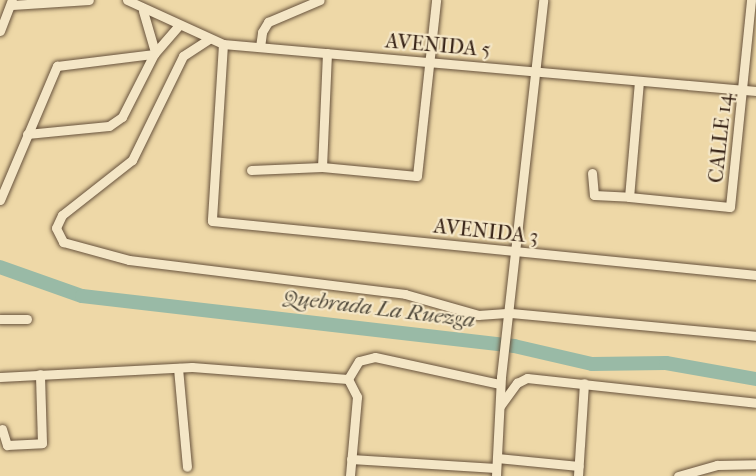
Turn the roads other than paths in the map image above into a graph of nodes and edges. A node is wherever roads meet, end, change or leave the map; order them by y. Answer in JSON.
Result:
{"nodes":[{"id":1,"x":89,"y":0,"type":"edge"},
{"id":2,"x":127,"y":0,"type":"edge"},
{"id":3,"x":320,"y":0,"type":"edge"},
{"id":4,"x":436,"y":0,"type":"edge"},
{"id":5,"x":543,"y":0,"type":"edge"},
{"id":6,"x":751,"y":0,"type":"edge"},
{"id":7,"x":12,"y":2,"type":"edge"},
{"id":8,"x":143,"y":10,"type":"junction"},
{"id":9,"x":178,"y":26,"type":"junction"},
{"id":10,"x":0,"y":31,"type":"edge"},
{"id":11,"x":209,"y":39,"type":"junction"},
{"id":12,"x":222,"y":44,"type":"junction"},
{"id":13,"x":260,"y":47,"type":"junction"},
{"id":14,"x":154,"y":53,"type":"junction"},
{"id":15,"x":327,"y":53,"type":"junction"},
{"id":16,"x":430,"y":62,"type":"junction"},
{"id":17,"x":535,"y":71,"type":"junction"},
{"id":18,"x":639,"y":81,"type":"junction"},
{"id":19,"x":743,"y":89,"type":"junction"},
{"id":20,"x":756,"y":91,"type":"edge"},
{"id":21,"x":27,"y":134,"type":"junction"},
{"id":22,"x":322,"y":167,"type":"junction"},
{"id":23,"x":251,"y":170,"type":"dead end"},
{"id":24,"x":592,"y":173,"type":"dead end"},
{"id":25,"x":629,"y":197,"type":"junction"},
{"id":26,"x":0,"y":200,"type":"edge"},
{"id":27,"x":518,"y":252,"type":"junction"},
{"id":28,"x":756,"y":275,"type":"edge"},
{"id":29,"x":508,"y":318,"type":"junction"},
{"id":30,"x":0,"y":319,"type":"edge"},
{"id":31,"x":27,"y":319,"type":"dead end"},
{"id":32,"x":756,"y":336,"type":"edge"},
{"id":33,"x":178,"y":368,"type":"junction"},
{"id":34,"x":40,"y":374,"type":"junction"},
{"id":35,"x":0,"y":377,"type":"edge"},
{"id":36,"x":348,"y":379,"type":"junction"},
{"id":37,"x":500,"y":380,"type":"junction"},
{"id":38,"x":584,"y":383,"type":"junction"},
{"id":39,"x":756,"y":403,"type":"edge"},
{"id":40,"x":499,"y":408,"type":"junction"},
{"id":41,"x":2,"y":429,"type":"dead end"},
{"id":42,"x":351,"y":459,"type":"junction"},
{"id":43,"x":756,"y":464,"type":"edge"},
{"id":44,"x":187,"y":467,"type":"dead end"},
{"id":45,"x":496,"y":467,"type":"edge"},
{"id":46,"x":578,"y":471,"type":"edge"},
{"id":47,"x":350,"y":476,"type":"edge"},
{"id":48,"x":678,"y":476,"type":"edge"}],
"edges":[{"from":1,"to":7,"type":"street"},
{"from":2,"to":8,"type":"street","name":"AVENIDA 5"},
{"from":3,"to":13,"type":"street"},
{"from":4,"to":16,"type":"street"},
{"from":5,"to":17,"type":"street"},
{"from":6,"to":19,"type":"street","name":"CALLE 14"},
{"from":7,"to":10,"type":"street"},
{"from":8,"to":9,"type":"street","name":"AVENIDA 5"},
{"from":8,"to":14,"type":"street"},
{"from":9,"to":11,"type":"street","name":"AVENIDA 5"},
{"from":9,"to":14,"type":"street"},
{"from":11,"to":12,"type":"street","name":"AVENIDA 5"},
{"from":11,"to":29,"type":"street"},
{"from":12,"to":13,"type":"street","name":"AVENIDA 5"},
{"from":12,"to":27,"type":"street","name":"AVENIDA 3"},
{"from":13,"to":15,"type":"street","name":"AVENIDA 5"},
{"from":14,"to":21,"type":"street"},
{"from":14,"to":21,"type":"street"},
{"from":15,"to":16,"type":"street","name":"AVENIDA 5"},
{"from":15,"to":22,"type":"street"},
{"from":16,"to":17,"type":"street","name":"AVENIDA 5"},
{"from":16,"to":22,"type":"street"},
{"from":17,"to":18,"type":"street","name":"AVENIDA 5"},
{"from":17,"to":27,"type":"street"},
{"from":18,"to":19,"type":"street","name":"AVENIDA 5"},
{"from":18,"to":25,"type":"street"},
{"from":19,"to":20,"type":"street","name":"AVENIDA 5"},
{"from":19,"to":25,"type":"street","name":"CALLE 14"},
{"from":21,"to":26,"type":"street"},
{"from":22,"to":23,"type":"street"},
{"from":24,"to":25,"type":"street"},
{"from":27,"to":28,"type":"street","name":"AVENIDA 3"},
{"from":27,"to":29,"type":"street"},
{"from":29,"to":32,"type":"street"},
{"from":29,"to":37,"type":"street"},
{"from":30,"to":31,"type":"street"},
{"from":33,"to":34,"type":"street"},
{"from":33,"to":36,"type":"street"},
{"from":33,"to":44,"type":"street"},
{"from":34,"to":35,"type":"street"},
{"from":34,"to":41,"type":"street"},
{"from":36,"to":37,"type":"street"},
{"from":36,"to":42,"type":"street"},
{"from":37,"to":40,"type":"street"},
{"from":38,"to":39,"type":"street"},
{"from":38,"to":40,"type":"street"},
{"from":38,"to":46,"type":"street"},
{"from":40,"to":45,"type":"street"},
{"from":42,"to":45,"type":"street"},
{"from":42,"to":47,"type":"street"},
{"from":43,"to":48,"type":"street"},
{"from":45,"to":46,"type":"street"}]}
